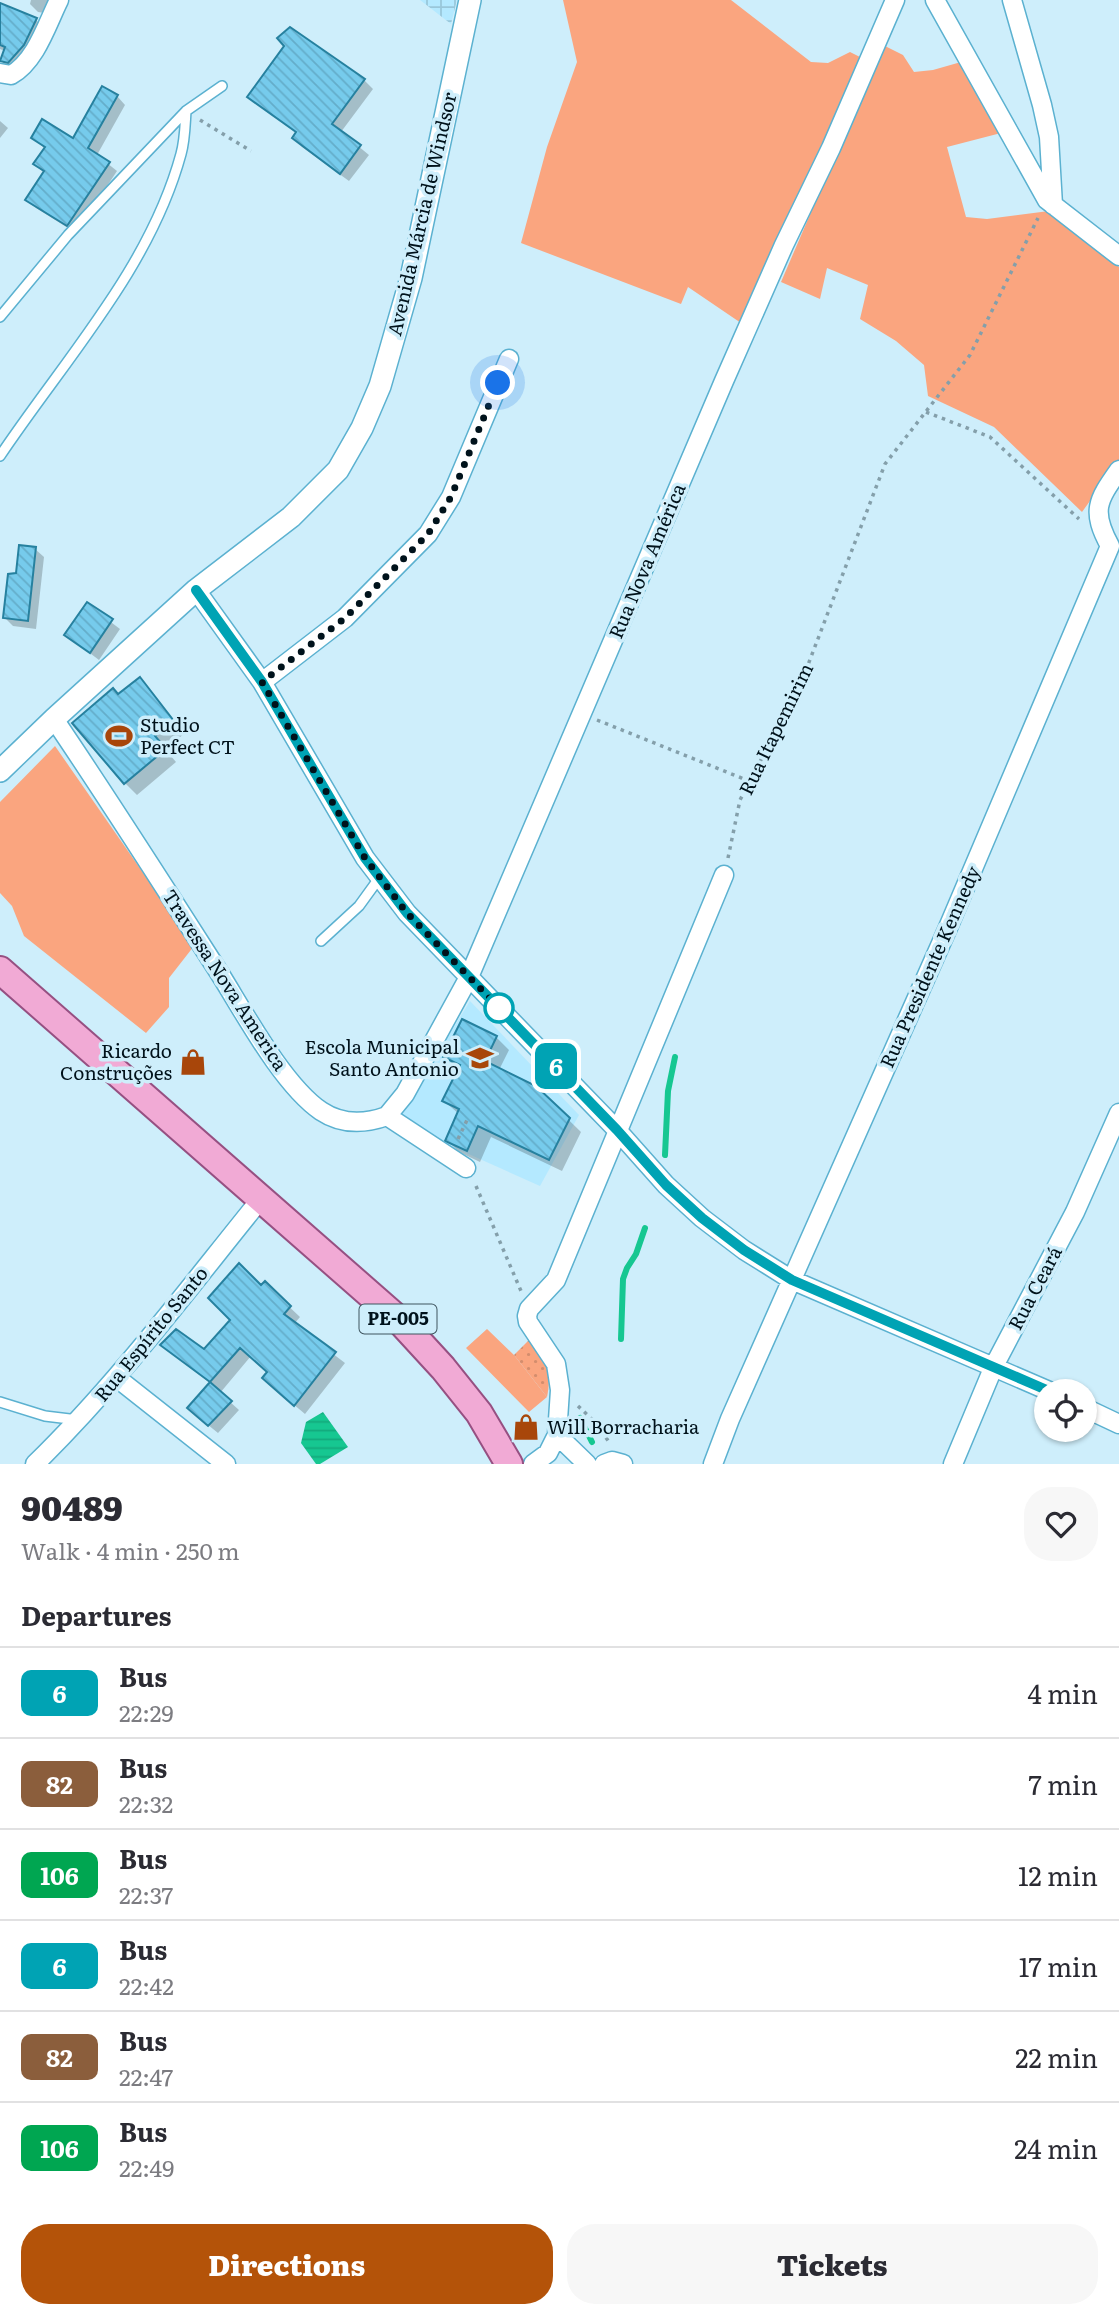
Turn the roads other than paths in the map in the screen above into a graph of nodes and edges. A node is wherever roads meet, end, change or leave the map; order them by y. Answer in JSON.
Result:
{"nodes":[{"id":1,"x":59,"y":0,"type":"edge"},
{"id":2,"x":470,"y":0,"type":"edge"},
{"id":3,"x":895,"y":0,"type":"edge"},
{"id":4,"x":935,"y":0,"type":"edge"},
{"id":5,"x":1012,"y":0,"type":"edge"},
{"id":6,"x":0,"y":73,"type":"edge"},
{"id":7,"x":222,"y":86,"type":"dead end"},
{"id":8,"x":186,"y":111,"type":"junction"},
{"id":9,"x":1050,"y":203,"type":"junction"},
{"id":10,"x":1115,"y":245,"type":"edge"},
{"id":11,"x":0,"y":317,"type":"edge"},
{"id":12,"x":509,"y":359,"type":"dead end"},
{"id":13,"x":0,"y":456,"type":"edge"},
{"id":14,"x":1119,"y":470,"type":"edge"},
{"id":15,"x":1114,"y":550,"type":"edge"},
{"id":16,"x":196,"y":590,"type":"junction"},
{"id":17,"x":262,"y":682,"type":"junction"},
{"id":18,"x":54,"y":719,"type":"junction"},
{"id":19,"x":0,"y":771,"type":"edge"},
{"id":20,"x":724,"y":875,"type":"road end"},
{"id":21,"x":380,"y":877,"type":"junction"},
{"id":22,"x":321,"y":941,"type":"dead end"},
{"id":23,"x":0,"y":970,"type":"edge"},
{"id":24,"x":469,"y":977,"type":"junction"},
{"id":25,"x":1119,"y":1113,"type":"edge"},
{"id":26,"x":387,"y":1116,"type":"junction"},
{"id":27,"x":617,"y":1130,"type":"junction"},
{"id":28,"x":466,"y":1168,"type":"road end"},
{"id":29,"x":260,"y":1199,"type":"junction"},
{"id":30,"x":792,"y":1280,"type":"junction"},
{"id":31,"x":994,"y":1366,"type":"junction"},
{"id":32,"x":117,"y":1378,"type":"junction"},
{"id":33,"x":1034,"y":1384,"type":"edge"},
{"id":34,"x":0,"y":1402,"type":"edge"},
{"id":35,"x":1097,"y":1414,"type":"edge"},
{"id":36,"x":80,"y":1420,"type":"junction"},
{"id":37,"x":1119,"y":1424,"type":"edge"},
{"id":38,"x":557,"y":1435,"type":"junction"},
{"id":39,"x":35,"y":1464,"type":"edge"},
{"id":40,"x":226,"y":1464,"type":"edge"},
{"id":41,"x":509,"y":1464,"type":"edge"},
{"id":42,"x":533,"y":1464,"type":"edge"},
{"id":43,"x":587,"y":1464,"type":"edge"},
{"id":44,"x":713,"y":1464,"type":"edge"},
{"id":45,"x":953,"y":1464,"type":"edge"}],
"edges":[{"from":1,"to":6,"type":"street"},
{"from":2,"to":16,"type":"street","name":"Avenida Márcia de Windsor"},
{"from":3,"to":24,"type":"street","name":"Rua Nova América"},
{"from":4,"to":9,"type":"street"},
{"from":5,"to":9,"type":"street"},
{"from":7,"to":8,"type":"lane"},
{"from":8,"to":11,"type":"lane"},
{"from":8,"to":13,"type":"lane"},
{"from":9,"to":10,"type":"street"},
{"from":12,"to":17,"type":"street"},
{"from":14,"to":15,"type":"street","name":"Rua Presidente Kennedy"},
{"from":15,"to":30,"type":"street","name":"Rua Presidente Kennedy"},
{"from":16,"to":17,"type":"street"},
{"from":16,"to":18,"type":"street","name":"Avenida Márcia de Windsor"},
{"from":17,"to":21,"type":"street"},
{"from":18,"to":19,"type":"street","name":"Avenida Márcia de Windsor"},
{"from":18,"to":26,"type":"street","name":"Travessa Nova America"},
{"from":20,"to":27,"type":"street"},
{"from":21,"to":22,"type":"lane"},
{"from":21,"to":24,"type":"street"},
{"from":23,"to":29,"type":"main road","number":"PE-005"},
{"from":24,"to":26,"type":"street","name":"Rua Nova América"},
{"from":24,"to":27,"type":"street"},
{"from":25,"to":31,"type":"street","name":"Rua Ceará"},
{"from":26,"to":28,"type":"street"},
{"from":27,"to":30,"type":"street"},
{"from":27,"to":38,"type":"street"},
{"from":29,"to":32,"type":"street","name":"Rua Espírito Santo"},
{"from":29,"to":41,"type":"main road","number":"PE-005"},
{"from":30,"to":31,"type":"street"},
{"from":30,"to":44,"type":"street","name":"Rua Presidente Kennedy"},
{"from":31,"to":33,"type":"street"},
{"from":31,"to":45,"type":"street","name":"Rua Ceará"},
{"from":32,"to":36,"type":"street","name":"Rua Espírito Santo"},
{"from":32,"to":40,"type":"street"},
{"from":34,"to":36,"type":"lane"},
{"from":35,"to":37,"type":"street"},
{"from":36,"to":39,"type":"street","name":"Rua Espírito Santo"},
{"from":38,"to":42,"type":"street"},
{"from":38,"to":43,"type":"street"}]}
